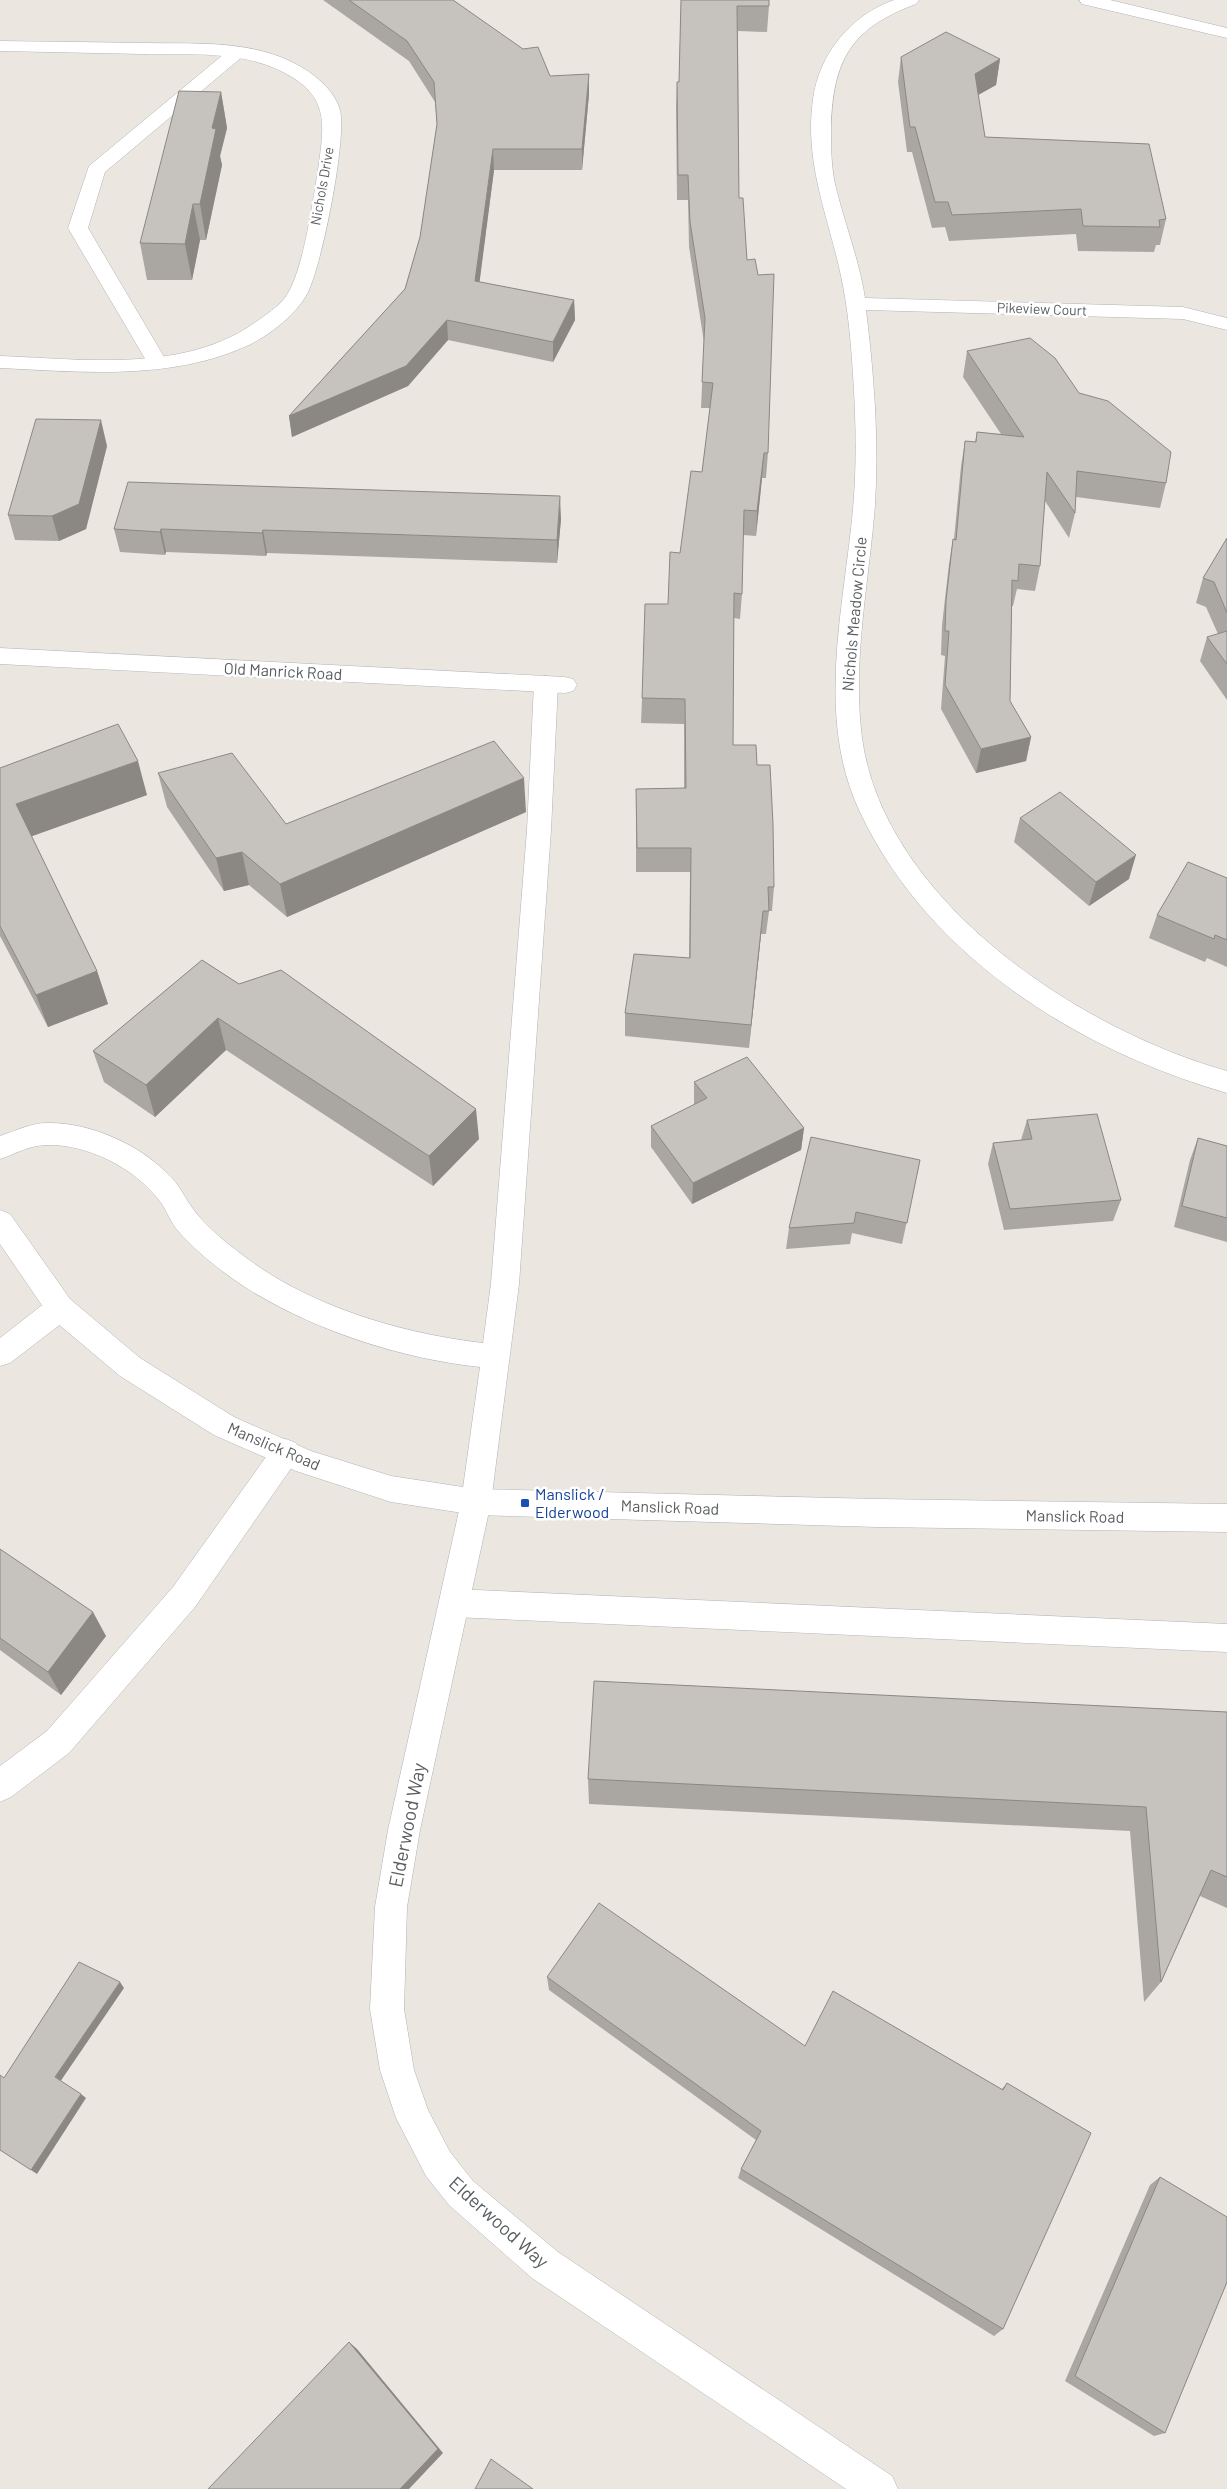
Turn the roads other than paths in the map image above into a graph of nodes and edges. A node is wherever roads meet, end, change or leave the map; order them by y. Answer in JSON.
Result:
{"nodes":[{"id":1,"x":910,"y":0,"type":"edge"},
{"id":2,"x":1088,"y":0,"type":"edge"},
{"id":3,"x":1227,"y":33,"type":"edge"},
{"id":4,"x":0,"y":46,"type":"edge"},
{"id":5,"x":236,"y":53,"type":"junction"},
{"id":6,"x":855,"y":304,"type":"junction"},
{"id":7,"x":1227,"y":324,"type":"edge"},
{"id":8,"x":0,"y":362,"type":"edge"},
{"id":9,"x":157,"y":362,"type":"junction"},
{"id":10,"x":0,"y":656,"type":"edge"},
{"id":11,"x":556,"y":684,"type":"joint"},
{"id":12,"x":1227,"y":1082,"type":"edge"},
{"id":13,"x":0,"y":1148,"type":"edge"},
{"id":14,"x":0,"y":1222,"type":"edge"},
{"id":15,"x":60,"y":1308,"type":"junction"},
{"id":16,"x":0,"y":1354,"type":"edge"},
{"id":17,"x":496,"y":1357,"type":"junction"},
{"id":18,"x":286,"y":1452,"type":"junction"},
{"id":19,"x":476,"y":1502,"type":"junction"},
{"id":20,"x":1227,"y":1518,"type":"edge"},
{"id":21,"x":454,"y":1603,"type":"junction"},
{"id":22,"x":1227,"y":1638,"type":"edge"},
{"id":23,"x":0,"y":1786,"type":"edge"},
{"id":24,"x":879,"y":2489,"type":"edge"}],
"edges":[{"from":1,"to":6,"type":"street","name":"Nichols Meadow Circle"},
{"from":2,"to":3,"type":"street"},
{"from":4,"to":5,"type":"street","name":"Nichols Drive"},
{"from":5,"to":9,"type":"street"},
{"from":5,"to":9,"type":"street","name":"Nichols Drive"},
{"from":6,"to":7,"type":"street","name":"Pikeview Court"},
{"from":6,"to":12,"type":"street","name":"Nichols Meadow Circle"},
{"from":8,"to":9,"type":"street","name":"Nichols Drive"},
{"from":10,"to":11,"type":"street","name":"Old Manrick Road"},
{"from":11,"to":17,"type":"street","name":"Elderwood Way"},
{"from":13,"to":17,"type":"street"},
{"from":14,"to":15,"type":"street","name":"Manslick Road"},
{"from":15,"to":16,"type":"street"},
{"from":15,"to":18,"type":"street","name":"Manslick Road"},
{"from":17,"to":19,"type":"street","name":"Elderwood Way"},
{"from":18,"to":19,"type":"street","name":"Manslick Road"},
{"from":18,"to":23,"type":"street"},
{"from":19,"to":20,"type":"street","name":"Manslick Road"},
{"from":19,"to":21,"type":"street","name":"Elderwood Way"},
{"from":21,"to":22,"type":"street"},
{"from":21,"to":24,"type":"street","name":"Elderwood Way"}]}
